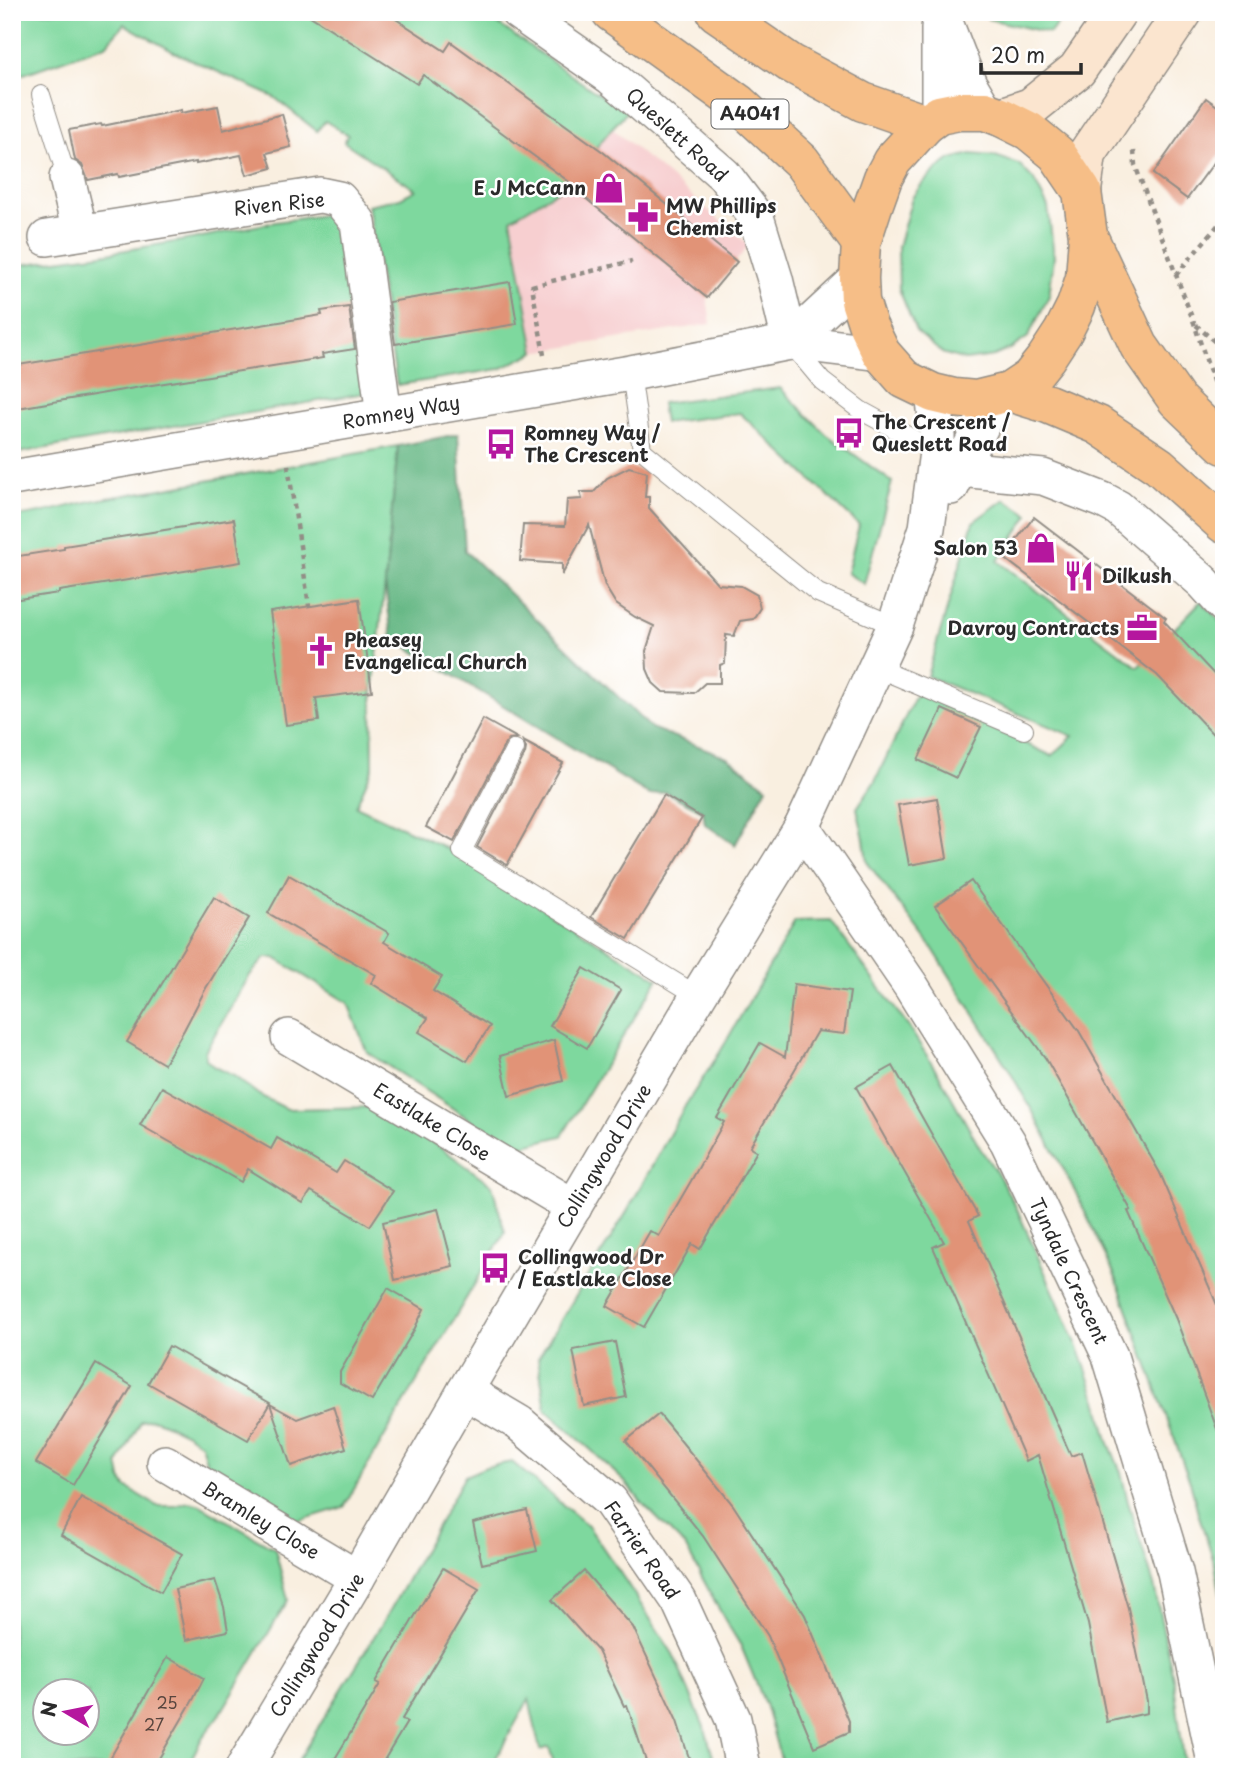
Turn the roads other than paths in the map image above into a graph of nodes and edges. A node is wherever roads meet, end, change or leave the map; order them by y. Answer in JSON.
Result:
{"nodes":[{"id":1,"x":518,"y":12,"type":"edge"},
{"id":2,"x":611,"y":12,"type":"edge"},
{"id":3,"x":716,"y":12,"type":"edge"},
{"id":4,"x":940,"y":12,"type":"edge"},
{"id":5,"x":1117,"y":12,"type":"edge"},
{"id":6,"x":1183,"y":12,"type":"edge"},
{"id":7,"x":41,"y":95,"type":"dead end"},
{"id":8,"x":993,"y":114,"type":"junction"},
{"id":9,"x":933,"y":120,"type":"junction"},
{"id":10,"x":67,"y":178,"type":"joint"},
{"id":11,"x":1082,"y":191,"type":"junction"},
{"id":12,"x":1088,"y":236,"type":"junction"},
{"id":13,"x":860,"y":260,"type":"junction"},
{"id":14,"x":790,"y":342,"type":"junction"},
{"id":15,"x":881,"y":353,"type":"junction"},
{"id":16,"x":631,"y":373,"type":"junction"},
{"id":17,"x":933,"y":393,"type":"junction"},
{"id":18,"x":1003,"y":394,"type":"junction"},
{"id":19,"x":384,"y":415,"type":"junction"},
{"id":20,"x":1224,"y":445,"type":"edge"},
{"id":21,"x":949,"y":461,"type":"junction"},
{"id":22,"x":12,"y":478,"type":"edge"},
{"id":23,"x":1224,"y":524,"type":"edge"},
{"id":24,"x":1224,"y":605,"type":"edge"},
{"id":25,"x":895,"y":626,"type":"junction"},
{"id":26,"x":877,"y":668,"type":"junction"},
{"id":27,"x":1024,"y":730,"type":"dead end"},
{"id":28,"x":515,"y":749,"type":"dead end"},
{"id":29,"x":802,"y":827,"type":"junction"},
{"id":30,"x":698,"y":996,"type":"junction"},
{"id":31,"x":289,"y":1037,"type":"dead end"},
{"id":32,"x":574,"y":1207,"type":"junction"},
{"id":33,"x":465,"y":1391,"type":"junction"},
{"id":34,"x":164,"y":1463,"type":"dead end"},
{"id":35,"x":357,"y":1578,"type":"junction"},
{"id":36,"x":244,"y":1767,"type":"edge"},
{"id":37,"x":743,"y":1767,"type":"edge"},
{"id":38,"x":1216,"y":1767,"type":"edge"}],
"edges":[{"from":1,"to":14,"type":"street","name":"Queslett Road"},
{"from":2,"to":13,"type":"highway","number":"A4041"},
{"from":3,"to":9,"type":"highway"},
{"from":4,"to":8,"type":"street"},
{"from":4,"to":9,"type":"street"},
{"from":5,"to":8,"type":"main road"},
{"from":6,"to":11,"type":"main road"},
{"from":7,"to":10,"type":"lane"},
{"from":8,"to":9,"type":"highway"},
{"from":8,"to":11,"type":"highway"},
{"from":9,"to":13,"type":"highway"},
{"from":10,"to":19,"type":"street","name":"Riven Rise"},
{"from":11,"to":12,"type":"highway"},
{"from":12,"to":18,"type":"highway"},
{"from":12,"to":20,"type":"highway"},
{"from":13,"to":14,"type":"street"},
{"from":13,"to":15,"type":"highway"},
{"from":14,"to":15,"type":"street","name":"Romney Way"},
{"from":14,"to":16,"type":"street","name":"Romney Way"},
{"from":14,"to":21,"type":"lane"},
{"from":15,"to":17,"type":"highway"},
{"from":16,"to":19,"type":"street","name":"Romney Way"},
{"from":16,"to":25,"type":"lane"},
{"from":17,"to":18,"type":"highway"},
{"from":17,"to":21,"type":"street"},
{"from":18,"to":21,"type":"street","name":"Collingwood Drive"},
{"from":18,"to":23,"type":"highway"},
{"from":19,"to":22,"type":"street","name":"Romney Way"},
{"from":21,"to":24,"type":"street"},
{"from":21,"to":25,"type":"street","name":"Collingwood Drive"},
{"from":25,"to":26,"type":"street","name":"Collingwood Drive"},
{"from":26,"to":27,"type":"lane"},
{"from":26,"to":29,"type":"street","name":"Collingwood Drive"},
{"from":28,"to":30,"type":"lane"},
{"from":29,"to":30,"type":"street","name":"Collingwood Drive"},
{"from":29,"to":38,"type":"street","name":"Tyndale Crescent"},
{"from":30,"to":32,"type":"street","name":"Collingwood Drive"},
{"from":31,"to":32,"type":"street","name":"Eastlake Close"},
{"from":32,"to":33,"type":"street","name":"Collingwood Drive"},
{"from":33,"to":35,"type":"street","name":"Collingwood Drive"},
{"from":33,"to":37,"type":"street","name":"Farrier Road"},
{"from":34,"to":35,"type":"street","name":"Bramley Close"},
{"from":35,"to":36,"type":"street","name":"Collingwood Drive"}]}
